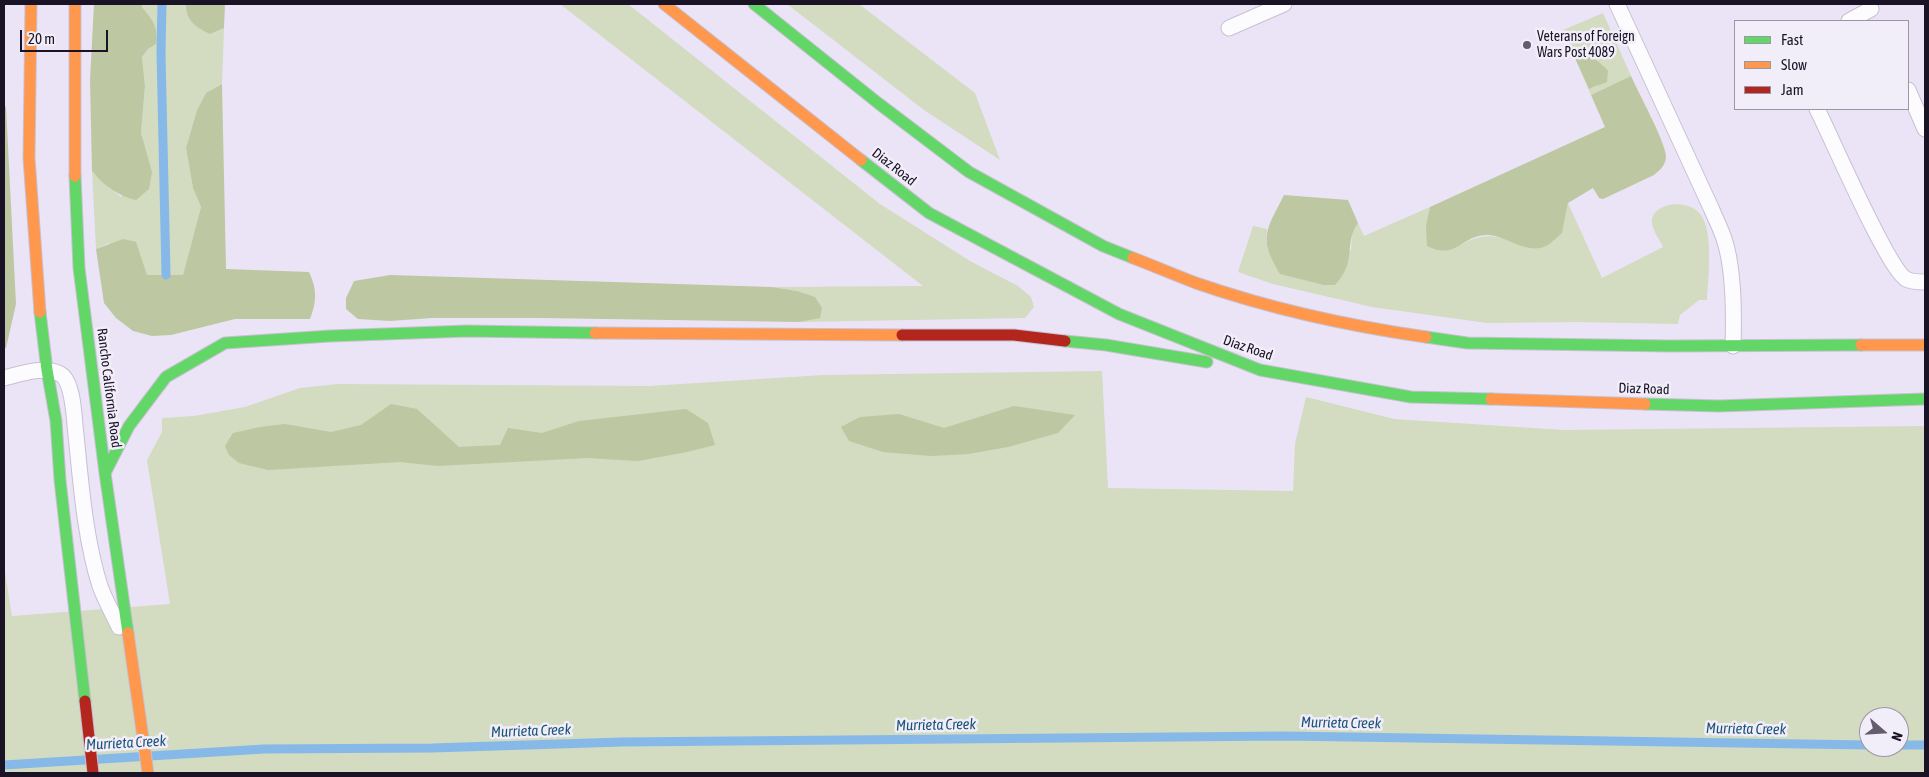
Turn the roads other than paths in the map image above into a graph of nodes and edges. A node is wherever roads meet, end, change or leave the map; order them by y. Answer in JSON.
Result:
{"nodes":[{"id":1,"x":31,"y":4,"type":"edge"},
{"id":2,"x":75,"y":4,"type":"edge"},
{"id":3,"x":664,"y":4,"type":"edge"},
{"id":4,"x":754,"y":4,"type":"edge"},
{"id":5,"x":1284,"y":4,"type":"edge"},
{"id":6,"x":1617,"y":4,"type":"edge"},
{"id":7,"x":1872,"y":11,"type":"edge"},
{"id":8,"x":1851,"y":20,"type":"edge"},
{"id":9,"x":1229,"y":28,"type":"dead end"},
{"id":10,"x":1915,"y":96,"type":"edge"},
{"id":11,"x":1818,"y":110,"type":"edge"},
{"id":12,"x":1925,"y":129,"type":"edge"},
{"id":13,"x":1925,"y":282,"type":"edge"},
{"id":14,"x":1732,"y":346,"type":"junction"},
{"id":15,"x":1925,"y":346,"type":"edge"},
{"id":16,"x":47,"y":370,"type":"junction"},
{"id":17,"x":1260,"y":370,"type":"junction"},
{"id":18,"x":4,"y":378,"type":"edge"},
{"id":19,"x":1925,"y":399,"type":"edge"},
{"id":20,"x":105,"y":473,"type":"junction"},
{"id":21,"x":130,"y":652,"type":"junction"},
{"id":22,"x":93,"y":773,"type":"edge"},
{"id":23,"x":148,"y":773,"type":"edge"}],
"edges":[{"from":1,"to":16,"type":"main road"},
{"from":2,"to":20,"type":"main road","name":"Rancho California Road"},
{"from":3,"to":17,"type":"main road","name":"Diaz Road"},
{"from":4,"to":14,"type":"main road"},
{"from":5,"to":9,"type":"lane"},
{"from":6,"to":14,"type":"lane"},
{"from":7,"to":8,"type":"lane"},
{"from":10,"to":12,"type":"lane"},
{"from":11,"to":13,"type":"lane"},
{"from":14,"to":15,"type":"main road"},
{"from":16,"to":18,"type":"lane"},
{"from":16,"to":21,"type":"lane"},
{"from":16,"to":22,"type":"main road"},
{"from":17,"to":19,"type":"main road","name":"Diaz Road"},
{"from":17,"to":20,"type":"main road"},
{"from":20,"to":21,"type":"main road","name":"Rancho California Road"},
{"from":21,"to":23,"type":"main road","name":"Rancho California Road"}]}
